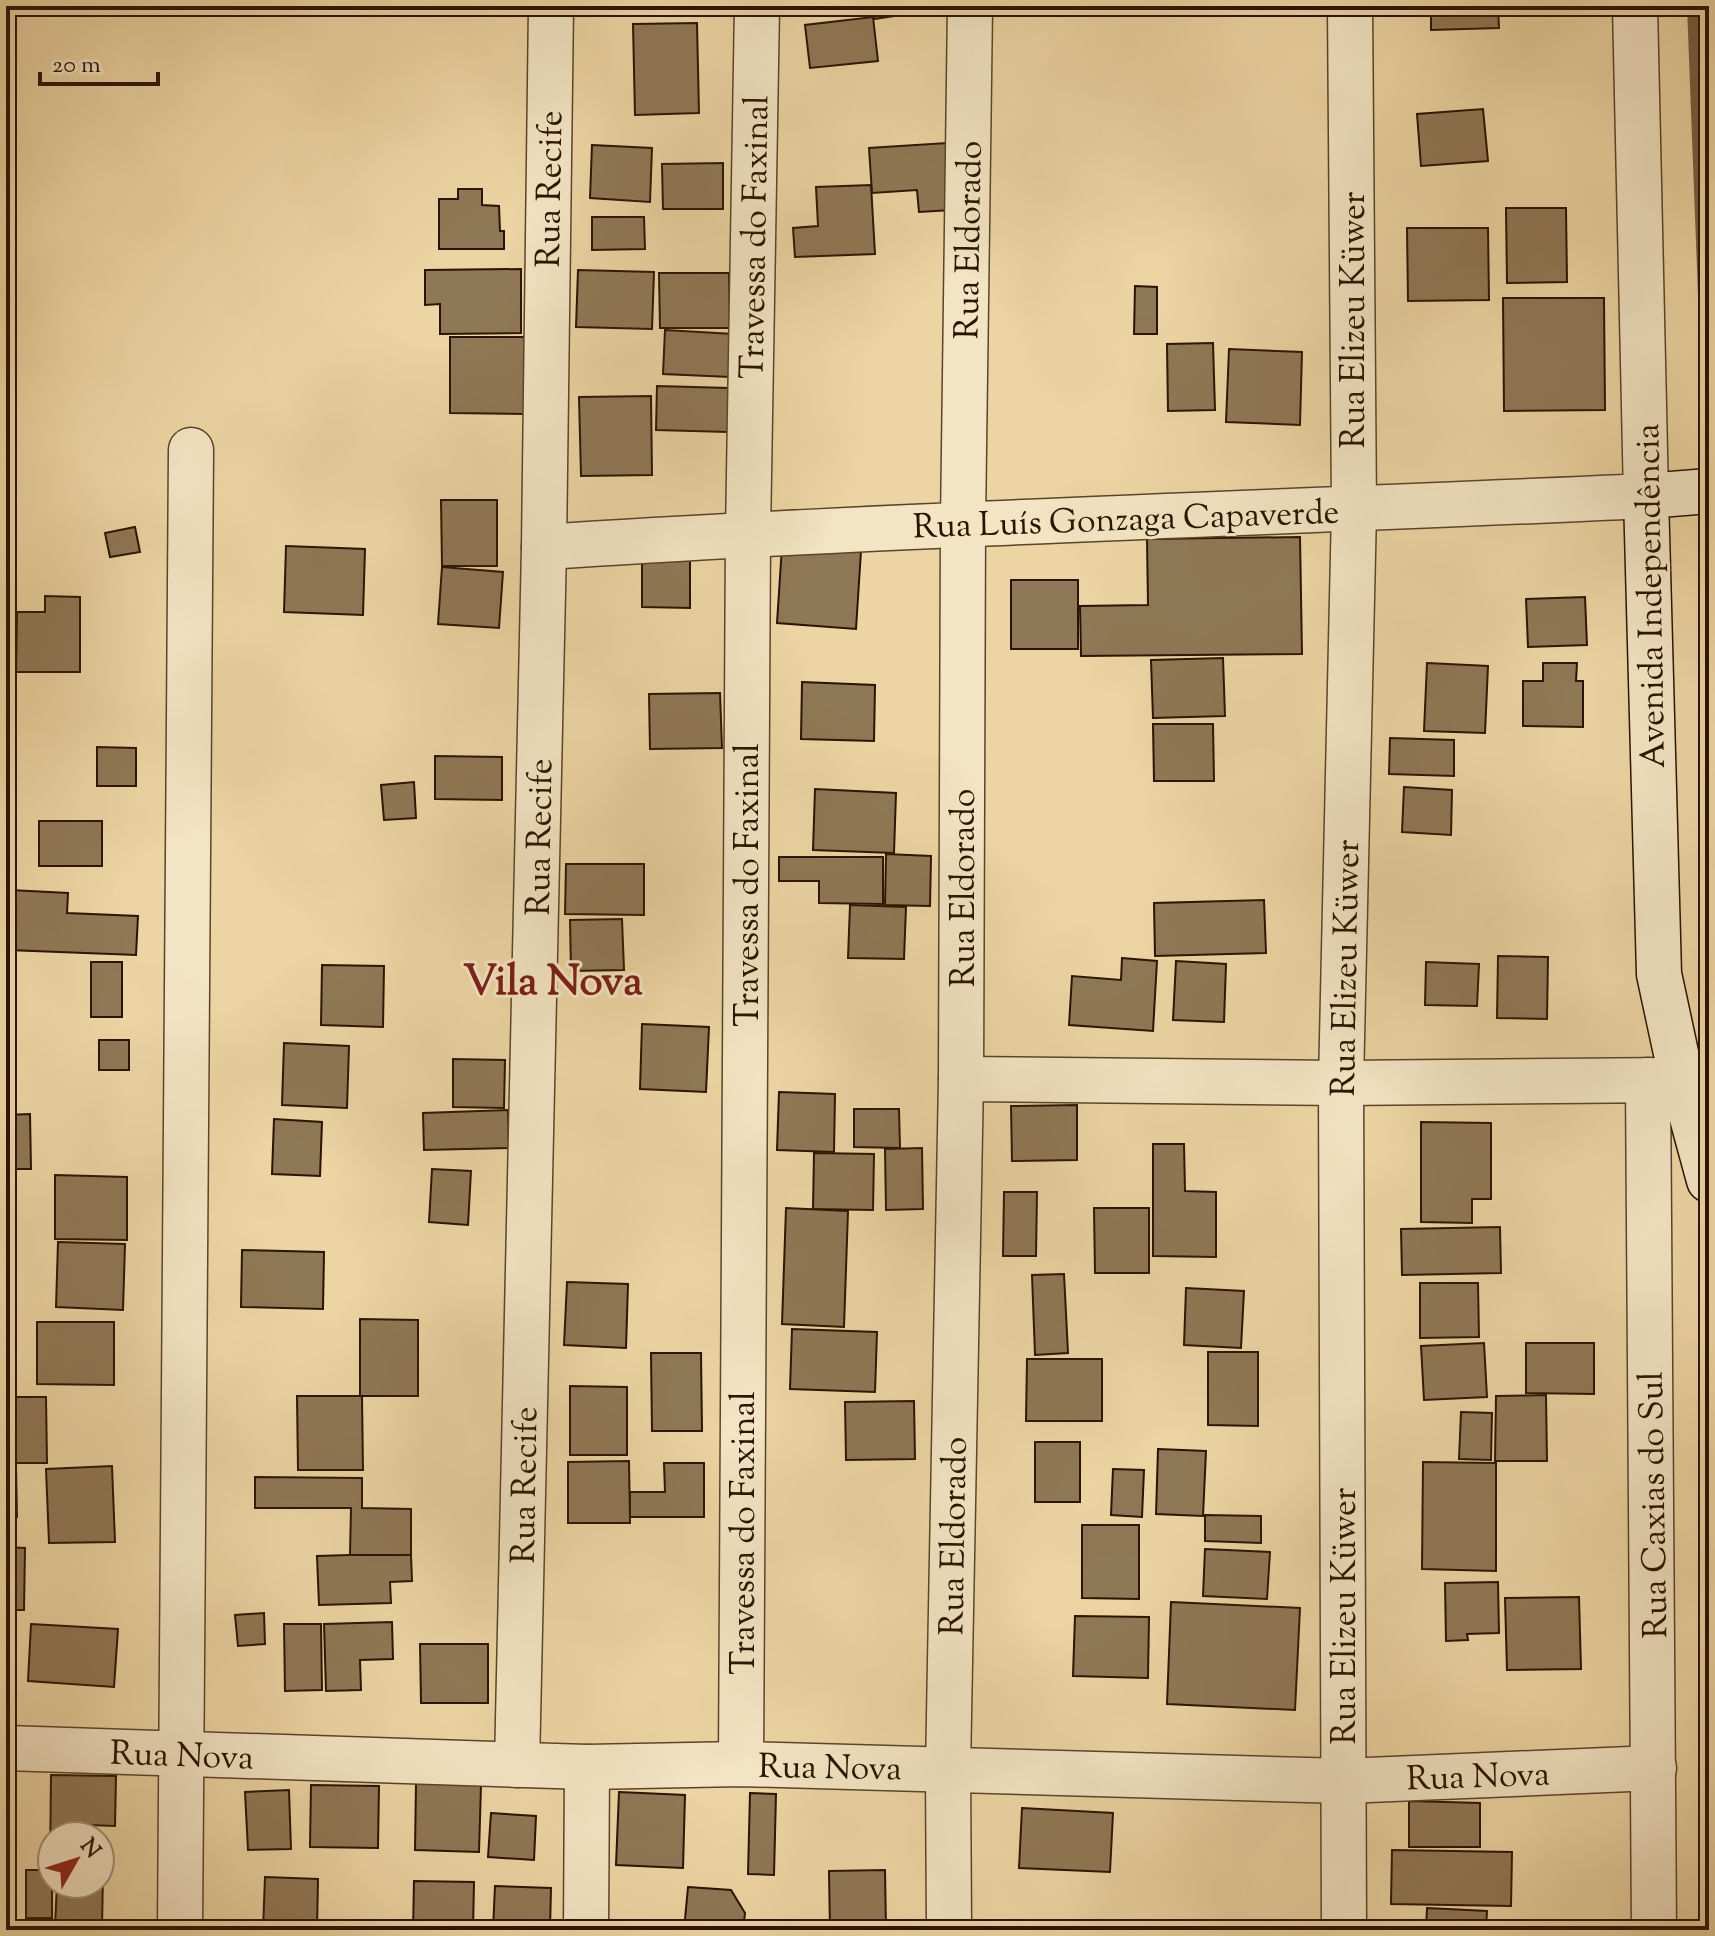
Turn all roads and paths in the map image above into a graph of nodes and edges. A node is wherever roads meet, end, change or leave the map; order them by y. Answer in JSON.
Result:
{"nodes":[{"id":1,"x":551,"y":6,"type":"edge"},
{"id":2,"x":757,"y":6,"type":"edge"},
{"id":3,"x":970,"y":6,"type":"edge"},
{"id":4,"x":1350,"y":6,"type":"edge"},
{"id":5,"x":1635,"y":6,"type":"edge"},
{"id":6,"x":191,"y":450,"type":"dead end"},
{"id":7,"x":1709,"y":491,"type":"edge"},
{"id":8,"x":1646,"y":496,"type":"junction"},
{"id":9,"x":1354,"y":510,"type":"junction"},
{"id":10,"x":963,"y":523,"type":"junction"},
{"id":11,"x":748,"y":533,"type":"junction"},
{"id":12,"x":544,"y":547,"type":"junction"},
{"id":13,"x":961,"y":1079,"type":"junction"},
{"id":14,"x":1665,"y":1080,"type":"junction"},
{"id":15,"x":1341,"y":1083,"type":"junction"},
{"id":16,"x":1709,"y":1180,"type":"edge"},
{"id":17,"x":6,"y":1748,"type":"edge"},
{"id":18,"x":181,"y":1754,"type":"junction"},
{"id":19,"x":741,"y":1764,"type":"junction"},
{"id":20,"x":517,"y":1765,"type":"junction"},
{"id":21,"x":587,"y":1767,"type":"junction"},
{"id":22,"x":1654,"y":1768,"type":"junction"},
{"id":23,"x":948,"y":1769,"type":"junction"},
{"id":24,"x":1344,"y":1781,"type":"junction"},
{"id":25,"x":180,"y":1930,"type":"edge"},
{"id":26,"x":586,"y":1930,"type":"edge"},
{"id":27,"x":949,"y":1930,"type":"edge"},
{"id":28,"x":1344,"y":1930,"type":"edge"},
{"id":29,"x":1654,"y":1930,"type":"edge"}],
"edges":[{"from":1,"to":12,"type":"street","name":"Rua Recife"},
{"from":2,"to":11,"type":"street","name":"Travessa do Faxinal"},
{"from":3,"to":10,"type":"street","name":"Rua Eldorado"},
{"from":4,"to":9,"type":"street","name":"Rua Elizeu Küwer"},
{"from":5,"to":8,"type":"street","name":"Avenida Independência"},
{"from":6,"to":18,"type":"street"},
{"from":7,"to":8,"type":"street","name":"Rua Luís Gonzaga Capaverde"},
{"from":8,"to":9,"type":"street","name":"Rua Luís Gonzaga Capaverde"},
{"from":8,"to":14,"type":"street","name":"Avenida Independência"},
{"from":9,"to":10,"type":"street","name":"Rua Luís Gonzaga Capaverde"},
{"from":9,"to":15,"type":"street","name":"Rua Elizeu Küwer"},
{"from":10,"to":11,"type":"street","name":"Rua Luís Gonzaga Capaverde"},
{"from":10,"to":13,"type":"street","name":"Rua Eldorado"},
{"from":11,"to":12,"type":"street","name":"Rua Luís Gonzaga Capaverde"},
{"from":11,"to":19,"type":"street","name":"Travessa do Faxinal"},
{"from":12,"to":20,"type":"street","name":"Rua Recife"},
{"from":13,"to":15,"type":"street"},
{"from":13,"to":23,"type":"street","name":"Rua Eldorado"},
{"from":14,"to":15,"type":"street"},
{"from":14,"to":16,"type":"street","name":"Avenida Independência"},
{"from":14,"to":22,"type":"street","name":"Rua Caxias do Sul"},
{"from":15,"to":24,"type":"street","name":"Rua Elizeu Küwer"},
{"from":17,"to":18,"type":"street","name":"Rua Nova"},
{"from":18,"to":20,"type":"street","name":"Rua Nova"},
{"from":18,"to":25,"type":"street"},
{"from":19,"to":21,"type":"street","name":"Rua Nova"},
{"from":19,"to":23,"type":"street","name":"Rua Nova"},
{"from":20,"to":21,"type":"street","name":"Rua Nova"},
{"from":21,"to":26,"type":"street"},
{"from":22,"to":24,"type":"street","name":"Rua Nova"},
{"from":22,"to":29,"type":"street","name":"Rua Caxias do Sul"},
{"from":23,"to":24,"type":"street","name":"Rua Nova"},
{"from":23,"to":27,"type":"street","name":"Rua Eldorado"},
{"from":24,"to":28,"type":"street","name":"Rua Elizeu Küwer"}]}
